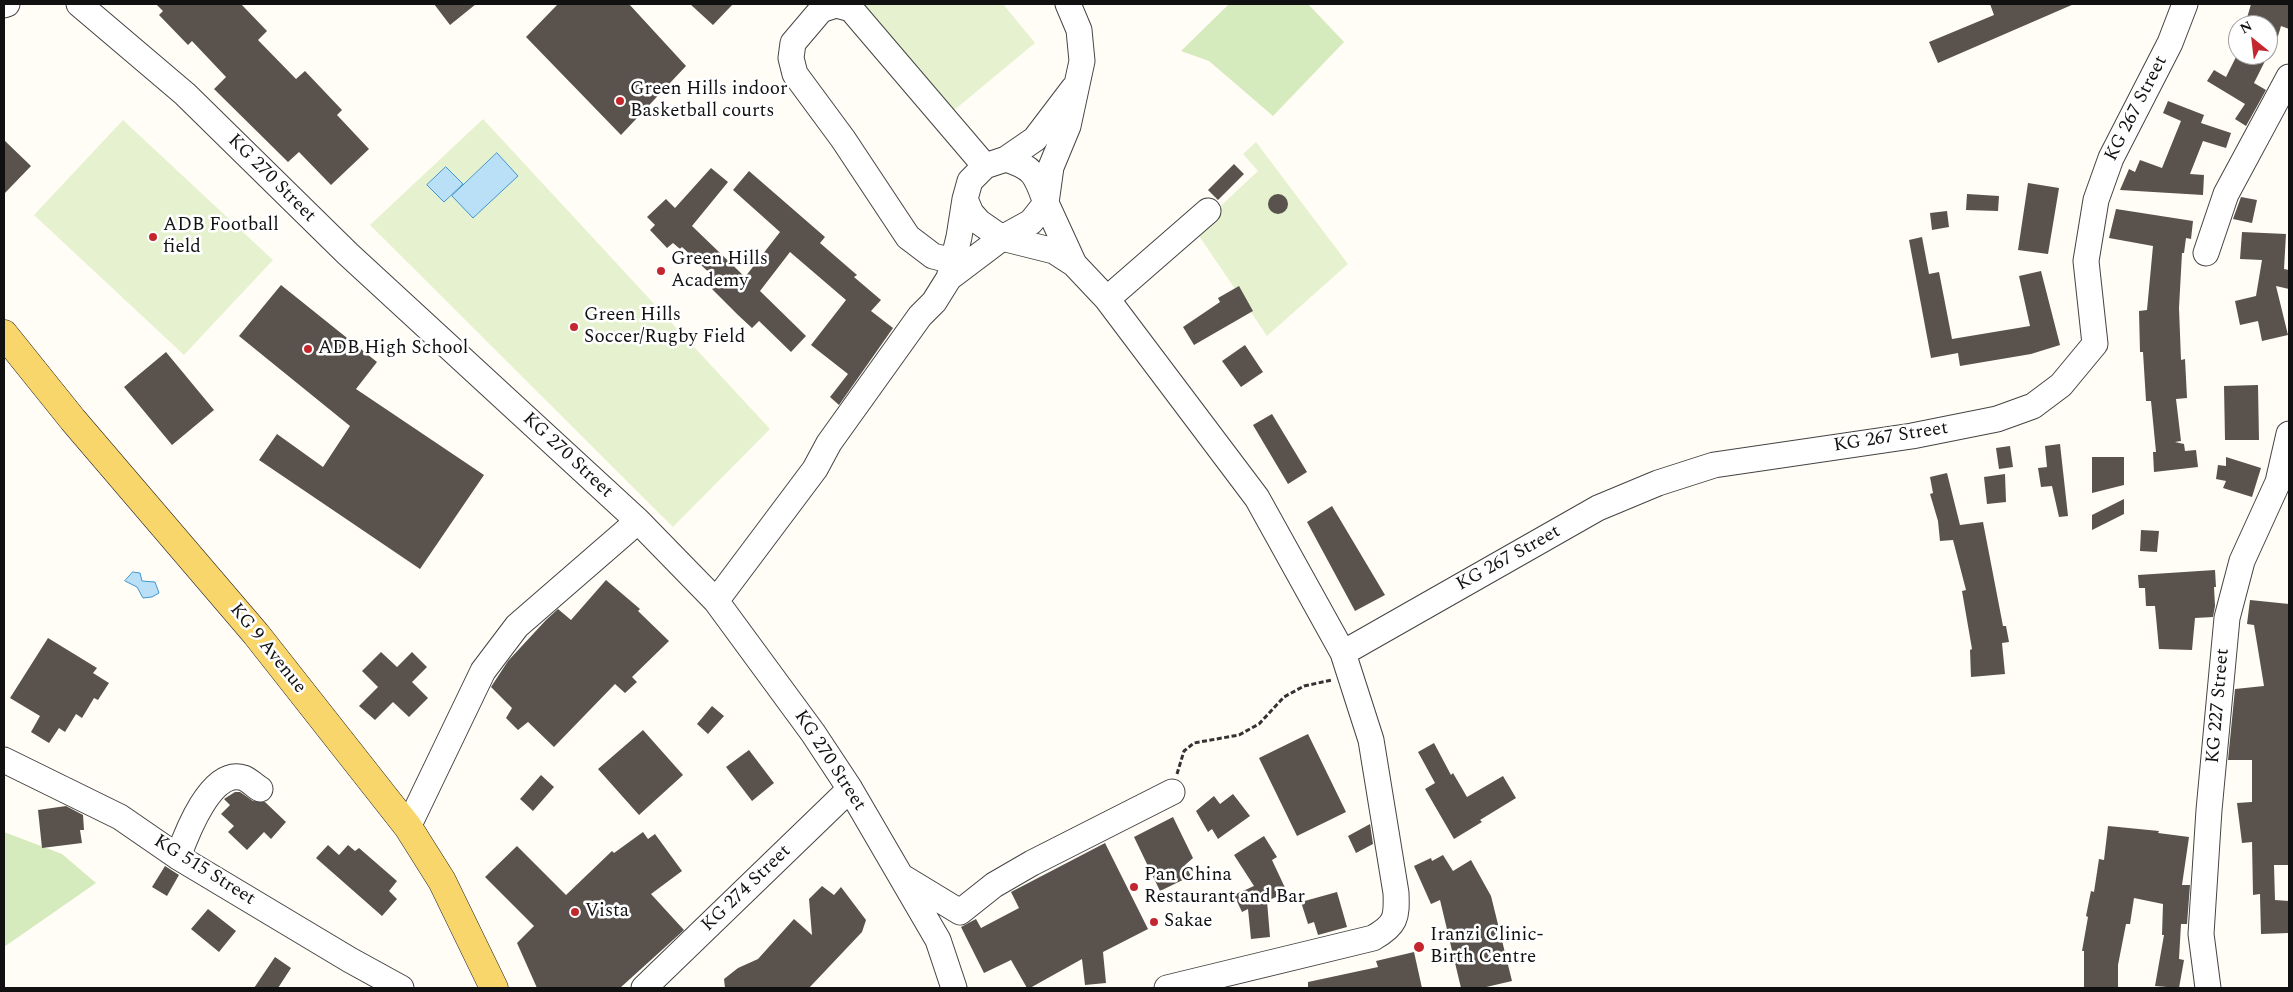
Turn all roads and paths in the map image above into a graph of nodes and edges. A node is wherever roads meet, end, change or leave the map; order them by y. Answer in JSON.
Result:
{"nodes":[{"id":1,"x":7,"y":4,"type":"edge"},
{"id":2,"x":79,"y":4,"type":"edge"},
{"id":3,"x":1068,"y":4,"type":"edge"},
{"id":4,"x":2185,"y":4,"type":"edge"},
{"id":5,"x":4,"y":5,"type":"edge"},
{"id":6,"x":2289,"y":76,"type":"edge"},
{"id":7,"x":1076,"y":85,"type":"junction"},
{"id":8,"x":996,"y":163,"type":"junction"},
{"id":9,"x":965,"y":199,"type":"junction"},
{"id":10,"x":1046,"y":203,"type":"junction"},
{"id":11,"x":1208,"y":211,"type":"dead end"},
{"id":12,"x":1002,"y":238,"type":"junction"},
{"id":13,"x":2206,"y":253,"type":"dead end"},
{"id":14,"x":1074,"y":264,"type":"junction"},
{"id":15,"x":951,"y":270,"type":"junction"},
{"id":16,"x":1107,"y":299,"type":"junction"},
{"id":17,"x":4,"y":334,"type":"edge"},
{"id":18,"x":2289,"y":434,"type":"edge"},
{"id":19,"x":638,"y":521,"type":"junction"},
{"id":20,"x":716,"y":601,"type":"junction"},
{"id":21,"x":1343,"y":653,"type":"junction"},
{"id":22,"x":1350,"y":676,"type":"junction"},
{"id":23,"x":4,"y":760,"type":"edge"},
{"id":24,"x":260,"y":789,"type":"dead end"},
{"id":25,"x":850,"y":789,"type":"junction"},
{"id":26,"x":1172,"y":792,"type":"joint"},
{"id":27,"x":408,"y":827,"type":"junction"},
{"id":28,"x":178,"y":857,"type":"junction"},
{"id":29,"x":900,"y":875,"type":"junction"},
{"id":30,"x":650,"y":986,"type":"edge"},
{"id":31,"x":401,"y":988,"type":"edge"},
{"id":32,"x":494,"y":988,"type":"edge"},
{"id":33,"x":954,"y":988,"type":"edge"},
{"id":34,"x":1167,"y":988,"type":"edge"},
{"id":35,"x":2208,"y":988,"type":"edge"}],
"edges":[{"from":1,"to":5,"type":"street"},
{"from":2,"to":19,"type":"street","name":"KG 270 Street"},
{"from":3,"to":7,"type":"street"},
{"from":4,"to":21,"type":"street","name":"KG 267 Street"},
{"from":6,"to":13,"type":"street"},
{"from":7,"to":8,"type":"street"},
{"from":7,"to":10,"type":"street"},
{"from":8,"to":9,"type":"street"},
{"from":8,"to":10,"type":"street"},
{"from":8,"to":15,"type":"street"},
{"from":9,"to":12,"type":"street"},
{"from":9,"to":15,"type":"street"},
{"from":10,"to":12,"type":"street"},
{"from":10,"to":14,"type":"street"},
{"from":11,"to":16,"type":"street"},
{"from":12,"to":14,"type":"street"},
{"from":12,"to":15,"type":"street"},
{"from":14,"to":16,"type":"street"},
{"from":15,"to":20,"type":"street"},
{"from":16,"to":21,"type":"street"},
{"from":17,"to":27,"type":"main road","name":"KG 9 Avenue"},
{"from":18,"to":35,"type":"street","name":"KG 227 Street"},
{"from":19,"to":20,"type":"street","name":"KG 270 Street"},
{"from":19,"to":27,"type":"street"},
{"from":20,"to":25,"type":"street","name":"KG 270 Street"},
{"from":21,"to":22,"type":"street"},
{"from":22,"to":26,"type":"path"},
{"from":22,"to":34,"type":"street"},
{"from":23,"to":28,"type":"street","name":"KG 515 Street"},
{"from":24,"to":28,"type":"street"},
{"from":25,"to":29,"type":"street","name":"KG 270 Street"},
{"from":25,"to":30,"type":"street","name":"KG 274 Street"},
{"from":26,"to":29,"type":"street"},
{"from":27,"to":32,"type":"main road","name":"KG 9 Avenue"},
{"from":28,"to":31,"type":"street","name":"KG 515 Street"},
{"from":29,"to":33,"type":"street","name":"KG 270 Street"}]}
